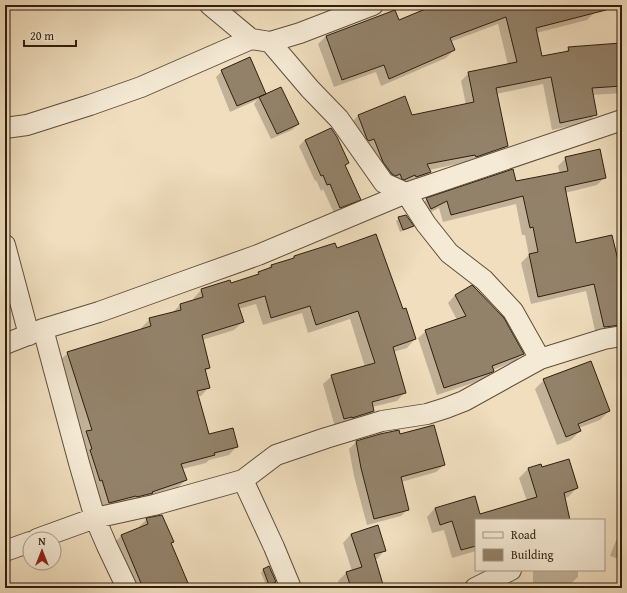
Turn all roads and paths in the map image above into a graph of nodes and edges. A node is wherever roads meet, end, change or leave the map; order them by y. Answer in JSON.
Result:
{"nodes":[{"id":1,"x":210,"y":5,"type":"edge"},
{"id":2,"x":373,"y":5,"type":"edge"},
{"id":3,"x":260,"y":40,"type":"junction"},
{"id":4,"x":622,"y":120,"type":"edge"},
{"id":5,"x":5,"y":128,"type":"edge"},
{"id":6,"x":406,"y":193,"type":"junction"},
{"id":7,"x":5,"y":245,"type":"edge"},
{"id":8,"x":36,"y":332,"type":"junction"},
{"id":9,"x":622,"y":336,"type":"edge"},
{"id":10,"x":5,"y":344,"type":"edge"},
{"id":11,"x":540,"y":359,"type":"junction"},
{"id":12,"x":243,"y":480,"type":"junction"},
{"id":13,"x":95,"y":518,"type":"junction"},
{"id":14,"x":59,"y":531,"type":"edge"},
{"id":15,"x":22,"y":545,"type":"edge"},
{"id":16,"x":5,"y":551,"type":"edge"},
{"id":17,"x":509,"y":571,"type":"edge"},
{"id":18,"x":127,"y":588,"type":"edge"},
{"id":19,"x":291,"y":588,"type":"edge"},
{"id":20,"x":475,"y":588,"type":"edge"}],
"edges":[{"from":1,"to":3,"type":"street"},
{"from":2,"to":3,"type":"street"},
{"from":3,"to":5,"type":"street"},
{"from":3,"to":6,"type":"street"},
{"from":4,"to":6,"type":"street"},
{"from":6,"to":8,"type":"street"},
{"from":6,"to":11,"type":"street"},
{"from":7,"to":8,"type":"street"},
{"from":8,"to":10,"type":"street"},
{"from":8,"to":13,"type":"street"},
{"from":9,"to":11,"type":"street"},
{"from":11,"to":12,"type":"street"},
{"from":12,"to":13,"type":"street"},
{"from":12,"to":19,"type":"street"},
{"from":13,"to":14,"type":"street"},
{"from":13,"to":18,"type":"street"},
{"from":15,"to":16,"type":"street"},
{"from":17,"to":20,"type":"street"}]}
